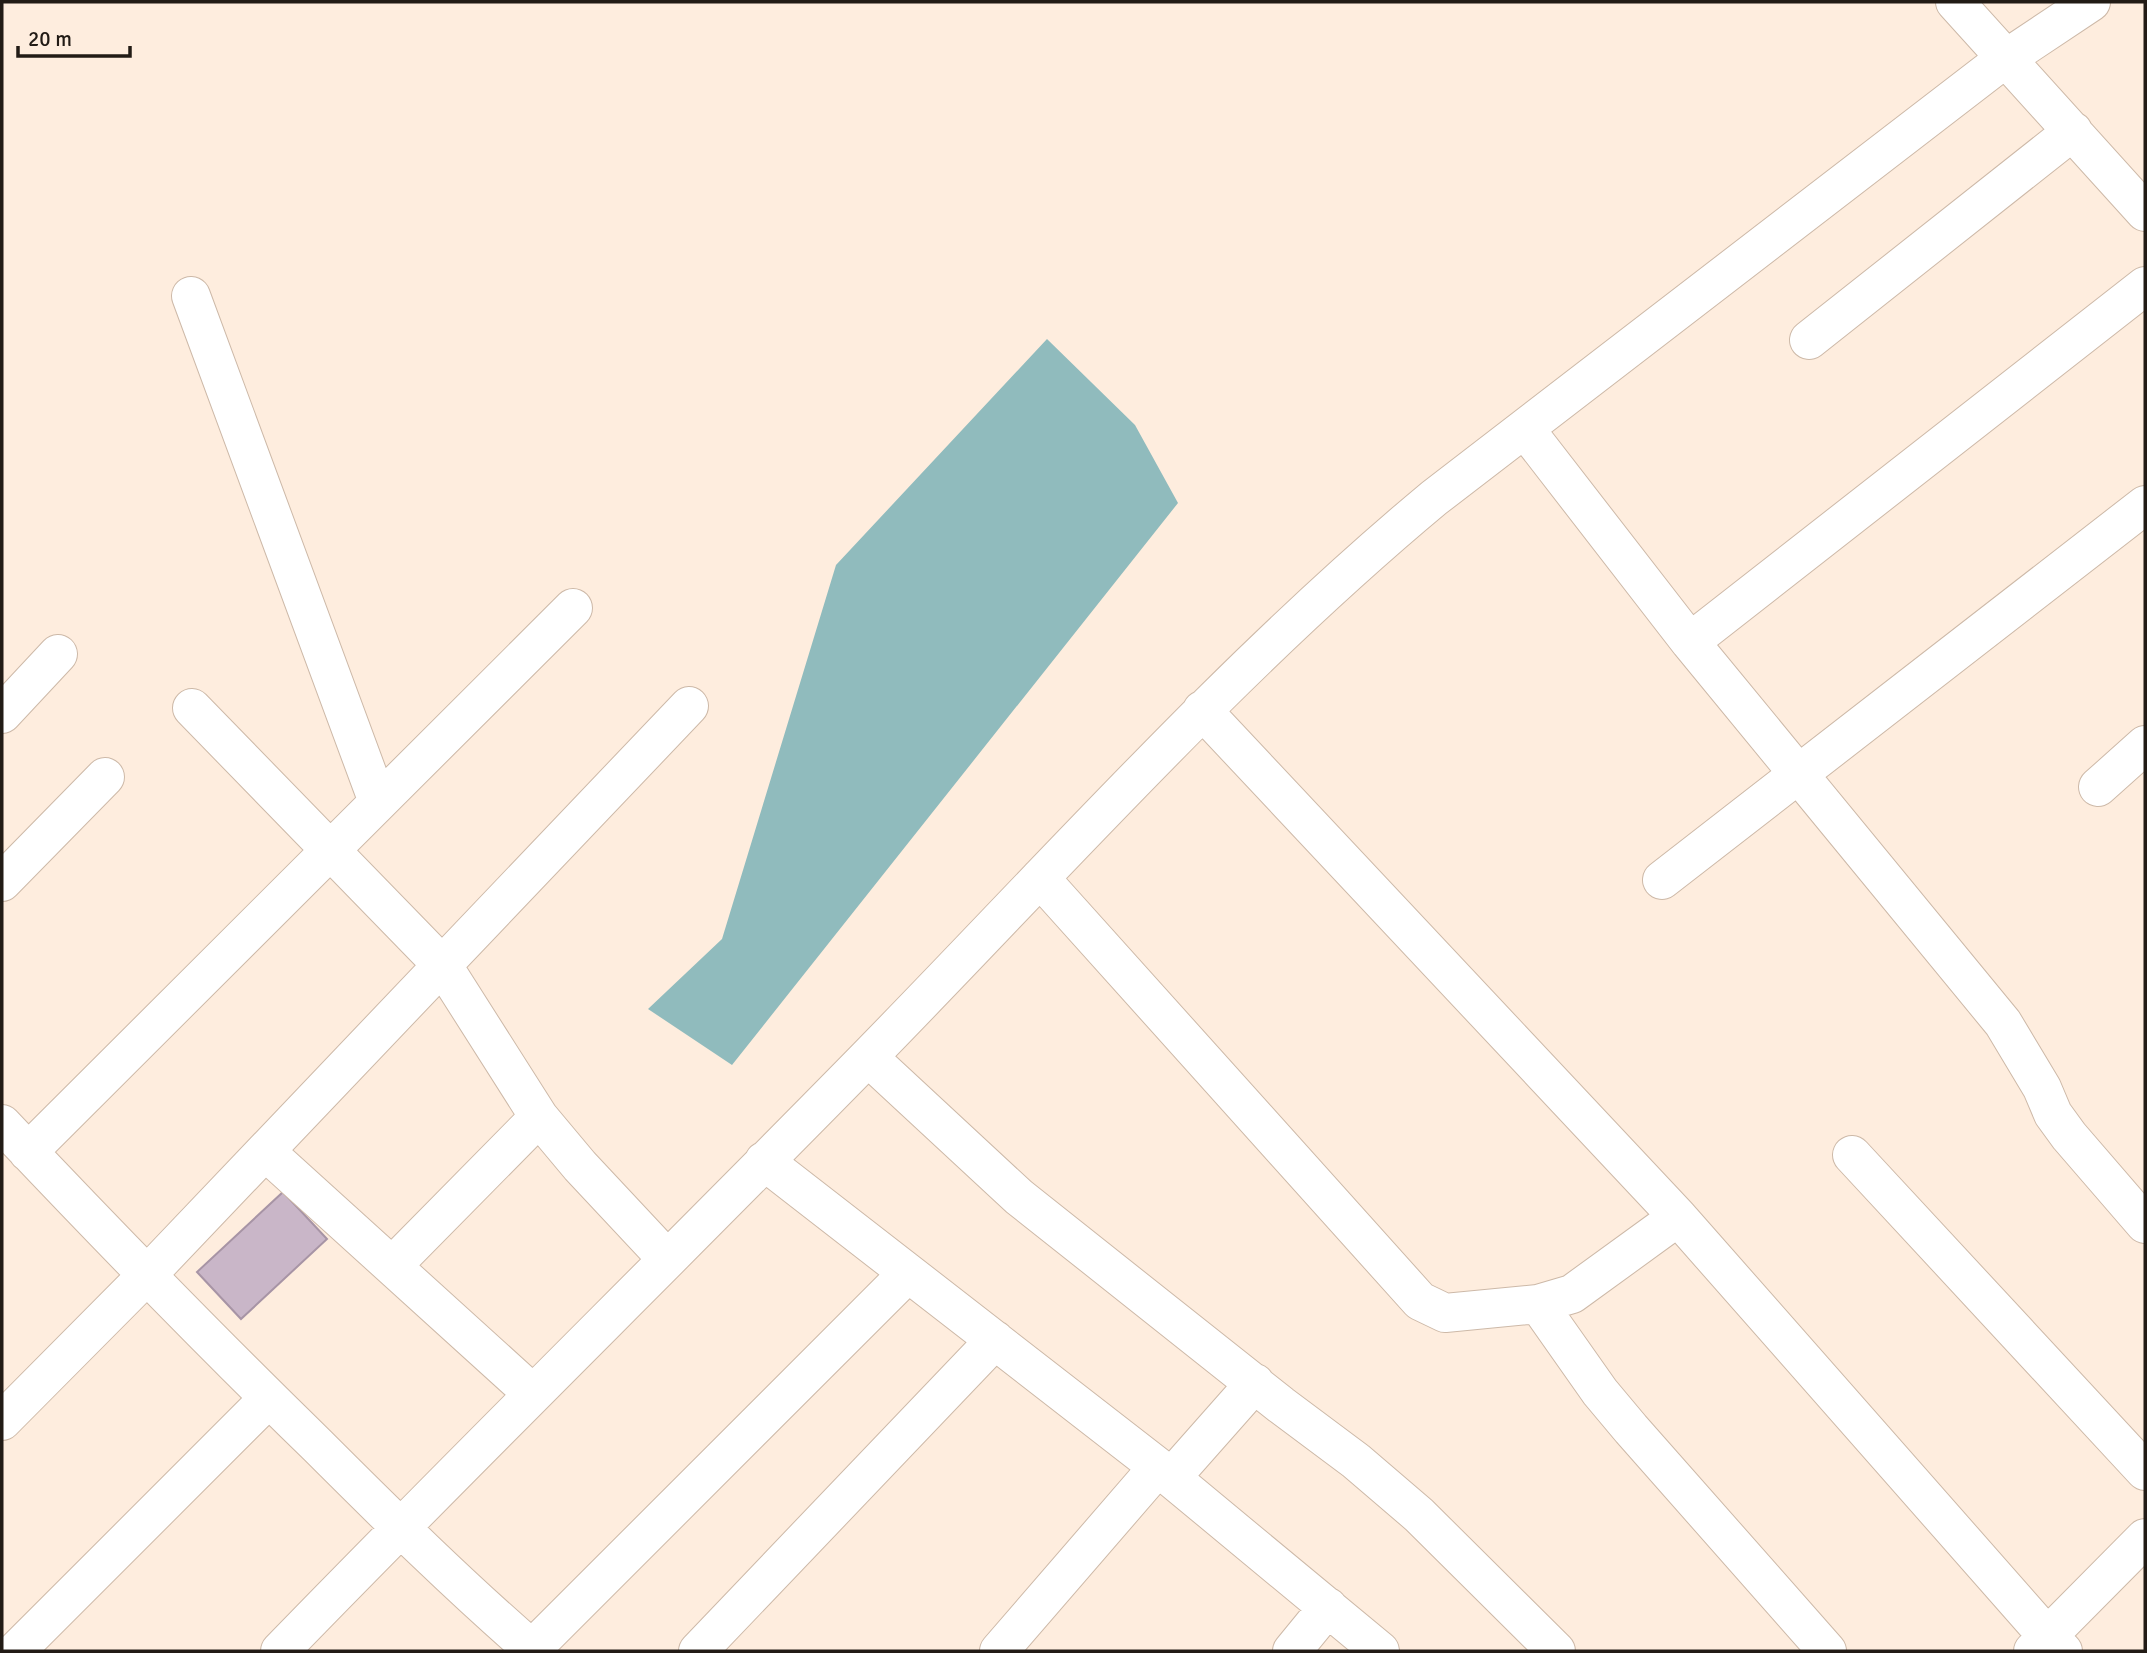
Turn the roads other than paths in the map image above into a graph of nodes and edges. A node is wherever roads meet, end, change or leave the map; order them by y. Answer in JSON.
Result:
{"nodes":[{"id":1,"x":1955,"y":2,"type":"edge"},
{"id":2,"x":2091,"y":2,"type":"edge"},
{"id":3,"x":1994,"y":68,"type":"junction"},
{"id":4,"x":2061,"y":141,"type":"junction"},
{"id":5,"x":2142,"y":201,"type":"edge"},
{"id":6,"x":2145,"y":286,"type":"edge"},
{"id":7,"x":191,"y":296,"type":"dead end"},
{"id":8,"x":1809,"y":340,"type":"dead end"},
{"id":9,"x":1525,"y":429,"type":"junction"},
{"id":10,"x":2144,"y":510,"type":"edge"},
{"id":11,"x":573,"y":608,"type":"dead end"},
{"id":12,"x":1689,"y":642,"type":"junction"},
{"id":13,"x":58,"y":654,"type":"dead end"},
{"id":14,"x":689,"y":706,"type":"dead end"},
{"id":15,"x":192,"y":708,"type":"dead end"},
{"id":16,"x":1202,"y":710,"type":"junction"},
{"id":17,"x":2,"y":714,"type":"edge"},
{"id":18,"x":2145,"y":745,"type":"edge"},
{"id":19,"x":1799,"y":775,"type":"junction"},
{"id":20,"x":106,"y":777,"type":"dead end"},
{"id":21,"x":2098,"y":787,"type":"dead end"},
{"id":22,"x":378,"y":802,"type":"junction"},
{"id":23,"x":330,"y":849,"type":"junction"},
{"id":24,"x":1040,"y":878,"type":"junction"},
{"id":25,"x":1662,"y":880,"type":"dead end"},
{"id":26,"x":2,"y":883,"type":"edge"},
{"id":27,"x":443,"y":966,"type":"junction"},
{"id":28,"x":869,"y":1056,"type":"junction"},
{"id":29,"x":539,"y":1117,"type":"junction"},
{"id":30,"x":2,"y":1124,"type":"edge"},
{"id":31,"x":265,"y":1151,"type":"junction"},
{"id":32,"x":29,"y":1152,"type":"junction"},
{"id":33,"x":1852,"y":1155,"type":"dead end"},
{"id":34,"x":764,"y":1161,"type":"junction"},
{"id":35,"x":2145,"y":1224,"type":"edge"},
{"id":36,"x":1689,"y":1230,"type":"junction"},
{"id":37,"x":667,"y":1259,"type":"junction"},
{"id":38,"x":392,"y":1266,"type":"junction"},
{"id":39,"x":908,"y":1273,"type":"junction"},
{"id":40,"x":147,"y":1275,"type":"junction"},
{"id":41,"x":1549,"y":1319,"type":"junction"},
{"id":42,"x":995,"y":1340,"type":"junction"},
{"id":43,"x":1255,"y":1384,"type":"junction"},
{"id":44,"x":533,"y":1394,"type":"junction"},
{"id":45,"x":269,"y":1398,"type":"junction"},
{"id":46,"x":2,"y":1421,"type":"edge"},
{"id":47,"x":2145,"y":1471,"type":"edge"},
{"id":48,"x":1165,"y":1472,"type":"junction"},
{"id":49,"x":400,"y":1527,"type":"junction"},
{"id":50,"x":2145,"y":1538,"type":"edge"},
{"id":51,"x":1328,"y":1607,"type":"junction"},
{"id":52,"x":2048,"y":1646,"type":"edge"},
{"id":53,"x":16,"y":1651,"type":"edge"},
{"id":54,"x":280,"y":1651,"type":"edge"},
{"id":55,"x":532,"y":1651,"type":"edge"},
{"id":56,"x":698,"y":1651,"type":"edge"},
{"id":57,"x":999,"y":1651,"type":"edge"},
{"id":58,"x":1292,"y":1651,"type":"edge"},
{"id":59,"x":1380,"y":1651,"type":"edge"},
{"id":60,"x":1556,"y":1651,"type":"edge"},
{"id":61,"x":1827,"y":1651,"type":"edge"}],
"edges":[{"from":1,"to":3,"type":"street"},
{"from":2,"to":3,"type":"street"},
{"from":3,"to":4,"type":"street"},
{"from":3,"to":9,"type":"street"},
{"from":4,"to":5,"type":"street"},
{"from":4,"to":8,"type":"street"},
{"from":6,"to":12,"type":"street"},
{"from":7,"to":22,"type":"street"},
{"from":9,"to":12,"type":"street"},
{"from":9,"to":16,"type":"street"},
{"from":10,"to":19,"type":"street"},
{"from":11,"to":22,"type":"street"},
{"from":12,"to":19,"type":"street"},
{"from":13,"to":17,"type":"street"},
{"from":14,"to":27,"type":"street"},
{"from":15,"to":23,"type":"street"},
{"from":16,"to":24,"type":"street"},
{"from":16,"to":36,"type":"street"},
{"from":18,"to":21,"type":"street"},
{"from":19,"to":25,"type":"street"},
{"from":19,"to":35,"type":"street"},
{"from":20,"to":26,"type":"street"},
{"from":22,"to":23,"type":"street"},
{"from":23,"to":27,"type":"street"},
{"from":23,"to":32,"type":"street"},
{"from":24,"to":28,"type":"street"},
{"from":24,"to":41,"type":"street"},
{"from":27,"to":29,"type":"street"},
{"from":27,"to":31,"type":"street"},
{"from":28,"to":34,"type":"street"},
{"from":28,"to":43,"type":"street"},
{"from":29,"to":37,"type":"street"},
{"from":29,"to":38,"type":"street"},
{"from":30,"to":32,"type":"street"},
{"from":31,"to":38,"type":"street"},
{"from":31,"to":40,"type":"street"},
{"from":32,"to":40,"type":"street"},
{"from":33,"to":47,"type":"street"},
{"from":34,"to":37,"type":"street"},
{"from":34,"to":39,"type":"street"},
{"from":36,"to":41,"type":"street"},
{"from":36,"to":52,"type":"street"},
{"from":37,"to":44,"type":"street"},
{"from":38,"to":44,"type":"street"},
{"from":39,"to":42,"type":"street"},
{"from":39,"to":55,"type":"street"},
{"from":40,"to":45,"type":"street"},
{"from":40,"to":46,"type":"street"},
{"from":41,"to":61,"type":"street"},
{"from":42,"to":48,"type":"street"},
{"from":42,"to":56,"type":"street"},
{"from":43,"to":48,"type":"street"},
{"from":43,"to":60,"type":"street"},
{"from":44,"to":49,"type":"street"},
{"from":45,"to":49,"type":"street"},
{"from":45,"to":53,"type":"street"},
{"from":48,"to":51,"type":"street"},
{"from":48,"to":57,"type":"street"},
{"from":49,"to":54,"type":"street"},
{"from":49,"to":55,"type":"street"},
{"from":50,"to":52,"type":"street"},
{"from":51,"to":58,"type":"street"},
{"from":51,"to":59,"type":"street"}]}
